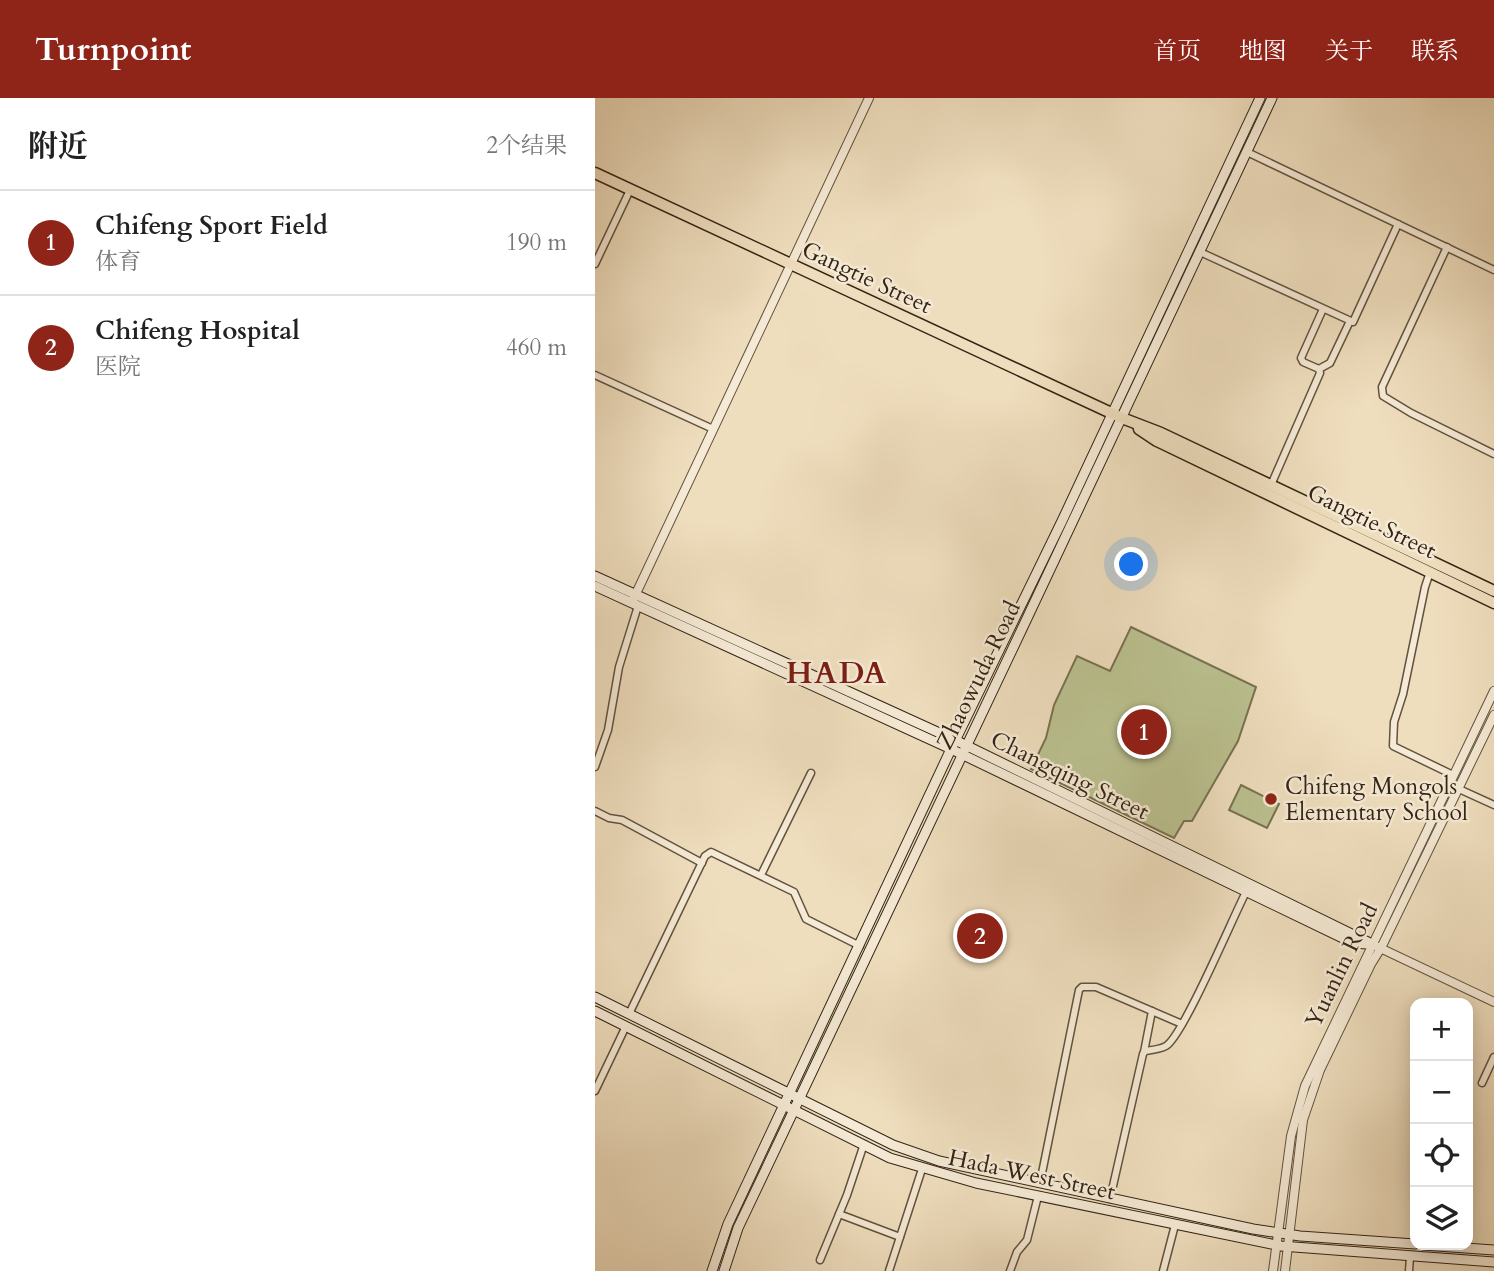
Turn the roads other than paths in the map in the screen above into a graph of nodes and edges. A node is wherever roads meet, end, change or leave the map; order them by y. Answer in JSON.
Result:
{"nodes":[{"id":1,"x":869,"y":98,"type":"edge"},
{"id":2,"x":1260,"y":98,"type":"edge"},
{"id":3,"x":1272,"y":98,"type":"edge"},
{"id":4,"x":1247,"y":152,"type":"junction"},
{"id":5,"x":595,"y":173,"type":"edge"},
{"id":6,"x":630,"y":190,"type":"junction"},
{"id":7,"x":1398,"y":224,"type":"junction"},
{"id":8,"x":1447,"y":247,"type":"junction"},
{"id":9,"x":1200,"y":252,"type":"junction"},
{"id":10,"x":595,"y":264,"type":"edge"},
{"id":11,"x":790,"y":265,"type":"junction"},
{"id":12,"x":1494,"y":270,"type":"edge"},
{"id":13,"x":1323,"y":309,"type":"junction"},
{"id":14,"x":1350,"y":321,"type":"junction"},
{"id":15,"x":1319,"y":369,"type":"junction"},
{"id":16,"x":595,"y":375,"type":"edge"},
{"id":17,"x":1117,"y":416,"type":"junction"},
{"id":18,"x":713,"y":429,"type":"junction"},
{"id":19,"x":1494,"y":454,"type":"edge"},
{"id":20,"x":1271,"y":485,"type":"junction"},
{"id":21,"x":1430,"y":572,"type":"junction"},
{"id":22,"x":595,"y":576,"type":"edge"},
{"id":23,"x":595,"y":586,"type":"edge"},
{"id":24,"x":1494,"y":591,"type":"edge"},
{"id":25,"x":635,"y":601,"type":"junction"},
{"id":26,"x":1494,"y":603,"type":"edge"},
{"id":27,"x":1494,"y":691,"type":"edge"},
{"id":28,"x":1494,"y":715,"type":"edge"},
{"id":29,"x":953,"y":744,"type":"junction"},
{"id":30,"x":964,"y":750,"type":"junction"},
{"id":31,"x":597,"y":755,"type":"edge"},
{"id":32,"x":595,"y":767,"type":"edge"},
{"id":33,"x":811,"y":774,"type":"dead end"},
{"id":34,"x":1453,"y":775,"type":"junction"},
{"id":35,"x":1458,"y":789,"type":"junction"},
{"id":36,"x":1494,"y":805,"type":"edge"},
{"id":37,"x":595,"y":811,"type":"edge"},
{"id":38,"x":702,"y":863,"type":"junction"},
{"id":39,"x":761,"y":875,"type":"junction"},
{"id":40,"x":1246,"y":892,"type":"junction"},
{"id":41,"x":860,"y":946,"type":"junction"},
{"id":42,"x":1377,"y":946,"type":"junction"},
{"id":43,"x":595,"y":997,"type":"edge"},
{"id":44,"x":1494,"y":1002,"type":"edge"},
{"id":45,"x":595,"y":1011,"type":"edge"},
{"id":46,"x":1152,"y":1011,"type":"junction"},
{"id":47,"x":629,"y":1014,"type":"junction"},
{"id":48,"x":1182,"y":1024,"type":"junction"},
{"id":49,"x":626,"y":1026,"type":"junction"},
{"id":50,"x":1143,"y":1054,"type":"junction"},
{"id":51,"x":1494,"y":1057,"type":"edge"},
{"id":52,"x":1482,"y":1083,"type":"dead end"},
{"id":53,"x":595,"y":1091,"type":"edge"},
{"id":54,"x":790,"y":1093,"type":"junction"},
{"id":55,"x":800,"y":1098,"type":"junction"},
{"id":56,"x":785,"y":1105,"type":"junction"},
{"id":57,"x":795,"y":1110,"type":"junction"},
{"id":58,"x":864,"y":1144,"type":"junction"},
{"id":59,"x":922,"y":1168,"type":"junction"},
{"id":60,"x":1040,"y":1183,"type":"junction"},
{"id":61,"x":1038,"y":1196,"type":"junction"},
{"id":62,"x":1110,"y":1199,"type":"junction"},
{"id":63,"x":839,"y":1214,"type":"junction"},
{"id":64,"x":1175,"y":1225,"type":"junction"},
{"id":65,"x":1278,"y":1233,"type":"junction"},
{"id":66,"x":1289,"y":1235,"type":"junction"},
{"id":67,"x":900,"y":1237,"type":"junction"},
{"id":68,"x":1410,"y":1244,"type":"edge"},
{"id":69,"x":1276,"y":1245,"type":"junction"},
{"id":70,"x":1288,"y":1246,"type":"junction"},
{"id":71,"x":1473,"y":1249,"type":"edge"},
{"id":72,"x":1494,"y":1250,"type":"edge"},
{"id":73,"x":1410,"y":1257,"type":"junction"},
{"id":74,"x":820,"y":1260,"type":"dead end"},
{"id":75,"x":1494,"y":1262,"type":"edge"},
{"id":76,"x":712,"y":1271,"type":"edge"},
{"id":77,"x":724,"y":1271,"type":"edge"},
{"id":78,"x":889,"y":1271,"type":"edge"},
{"id":79,"x":1010,"y":1271,"type":"edge"},
{"id":80,"x":1163,"y":1271,"type":"edge"},
{"id":81,"x":1273,"y":1271,"type":"edge"},
{"id":82,"x":1285,"y":1271,"type":"edge"},
{"id":83,"x":1409,"y":1271,"type":"edge"}],
"edges":[{"from":1,"to":11,"type":"street"},
{"from":2,"to":17,"type":"main road","name":"Zhaowuda Road"},
{"from":3,"to":4,"type":"main road","name":"Zhaowuda Road"},
{"from":4,"to":7,"type":"street"},
{"from":4,"to":9,"type":"main road","name":"Zhaowuda Road"},
{"from":5,"to":6,"type":"highway","name":"Gangtie Street"},
{"from":6,"to":10,"type":"street"},
{"from":6,"to":11,"type":"highway","name":"Gangtie Street"},
{"from":7,"to":8,"type":"street"},
{"from":7,"to":14,"type":"street"},
{"from":8,"to":12,"type":"street"},
{"from":8,"to":19,"type":"street"},
{"from":9,"to":13,"type":"street"},
{"from":9,"to":17,"type":"main road","name":"Zhaowuda Road"},
{"from":11,"to":17,"type":"highway","name":"Gangtie Street"},
{"from":11,"to":18,"type":"street"},
{"from":13,"to":14,"type":"street"},
{"from":13,"to":15,"type":"street"},
{"from":14,"to":15,"type":"street"},
{"from":15,"to":20,"type":"street"},
{"from":16,"to":18,"type":"street"},
{"from":17,"to":20,"type":"highway","name":"Gangtie Street"},
{"from":17,"to":21,"type":"highway","name":"Gangtie Street"},
{"from":17,"to":29,"type":"main road","name":"Zhaowuda Road"},
{"from":17,"to":30,"type":"main road","name":"Zhaowuda Road"},
{"from":18,"to":25,"type":"street"},
{"from":20,"to":24,"type":"highway","name":"Gangtie Street"},
{"from":21,"to":26,"type":"highway","name":"Gangtie Street"},
{"from":21,"to":34,"type":"street"},
{"from":22,"to":25,"type":"main road","name":"Changqing Street"},
{"from":23,"to":25,"type":"main road","name":"Changqing Street"},
{"from":25,"to":29,"type":"main road","name":"Changqing Street"},
{"from":25,"to":31,"type":"street"},
{"from":27,"to":34,"type":"street","name":"Yuanlin Road"},
{"from":28,"to":35,"type":"street","name":"Yuanlin Road"},
{"from":29,"to":30,"type":"main road","name":"Changqing Street"},
{"from":29,"to":41,"type":"main road","name":"Zhaowuda Road"},
{"from":30,"to":40,"type":"main road","name":"Changqing Street"},
{"from":30,"to":42,"type":"main road","name":"Changqing Street"},
{"from":30,"to":55,"type":"main road","name":"Zhaowuda Road"},
{"from":31,"to":32,"type":"street"},
{"from":33,"to":39,"type":"street"},
{"from":34,"to":42,"type":"street","name":"Yuanlin Road"},
{"from":35,"to":36,"type":"street"},
{"from":35,"to":42,"type":"street","name":"Yuanlin Road"},
{"from":37,"to":38,"type":"street"},
{"from":38,"to":39,"type":"street"},
{"from":38,"to":47,"type":"street"},
{"from":39,"to":41,"type":"street"},
{"from":40,"to":42,"type":"main road","name":"Changqing Street"},
{"from":40,"to":48,"type":"street"},
{"from":41,"to":54,"type":"main road","name":"Zhaowuda Road"},
{"from":42,"to":44,"type":"street","name":"Changqing Street"},
{"from":42,"to":65,"type":"street","name":"Yuanlin Road"},
{"from":42,"to":66,"type":"street","name":"Yuanlin Road"},
{"from":43,"to":47,"type":"main road","name":"Hada West Street"},
{"from":45,"to":49,"type":"main road","name":"Hada West Street"},
{"from":46,"to":48,"type":"street"},
{"from":46,"to":50,"type":"street"},
{"from":46,"to":60,"type":"street"},
{"from":47,"to":54,"type":"main road","name":"Hada West Street"},
{"from":48,"to":50,"type":"street"},
{"from":49,"to":53,"type":"street"},
{"from":49,"to":56,"type":"main road","name":"Hada West Street"},
{"from":50,"to":62,"type":"street"},
{"from":51,"to":52,"type":"street"},
{"from":54,"to":55,"type":"main road","name":"Hada West Street"},
{"from":54,"to":56,"type":"main road","name":"Zhaowuda Road"},
{"from":55,"to":57,"type":"main road","name":"Zhaowuda Road"},
{"from":55,"to":60,"type":"main road","name":"Hada West Street"},
{"from":56,"to":57,"type":"main road","name":"Hada West Street"},
{"from":56,"to":76,"type":"main road","name":"Zhaowuda Road"},
{"from":57,"to":58,"type":"main road","name":"Hada West Street"},
{"from":57,"to":77,"type":"main road","name":"Zhaowuda Road"},
{"from":58,"to":59,"type":"main road","name":"Hada West Street"},
{"from":58,"to":63,"type":"street"},
{"from":59,"to":61,"type":"main road","name":"Hada West Street"},
{"from":59,"to":67,"type":"street"},
{"from":60,"to":62,"type":"main road","name":"Hada West Street"},
{"from":61,"to":64,"type":"main road","name":"Hada West Street"},
{"from":61,"to":79,"type":"street"},
{"from":62,"to":65,"type":"main road","name":"Hada West Street"},
{"from":63,"to":67,"type":"street"},
{"from":63,"to":74,"type":"street"},
{"from":64,"to":69,"type":"main road","name":"Hada West Street"},
{"from":64,"to":80,"type":"street"},
{"from":65,"to":66,"type":"main road","name":"Hada West Street"},
{"from":65,"to":69,"type":"street","name":"Yuanlin Road"},
{"from":66,"to":68,"type":"main road","name":"Hada West Street"},
{"from":66,"to":70,"type":"street","name":"Yuanlin Road"},
{"from":67,"to":78,"type":"street"},
{"from":69,"to":70,"type":"main road","name":"Hada West Street"},
{"from":69,"to":81,"type":"street","name":"Yuanlin Road"},
{"from":70,"to":73,"type":"main road","name":"Hada West Street"},
{"from":70,"to":82,"type":"street","name":"Yuanlin Road"},
{"from":71,"to":72,"type":"main road"},
{"from":73,"to":75,"type":"main road","name":"Hada West Street"},
{"from":73,"to":83,"type":"street"}]}
